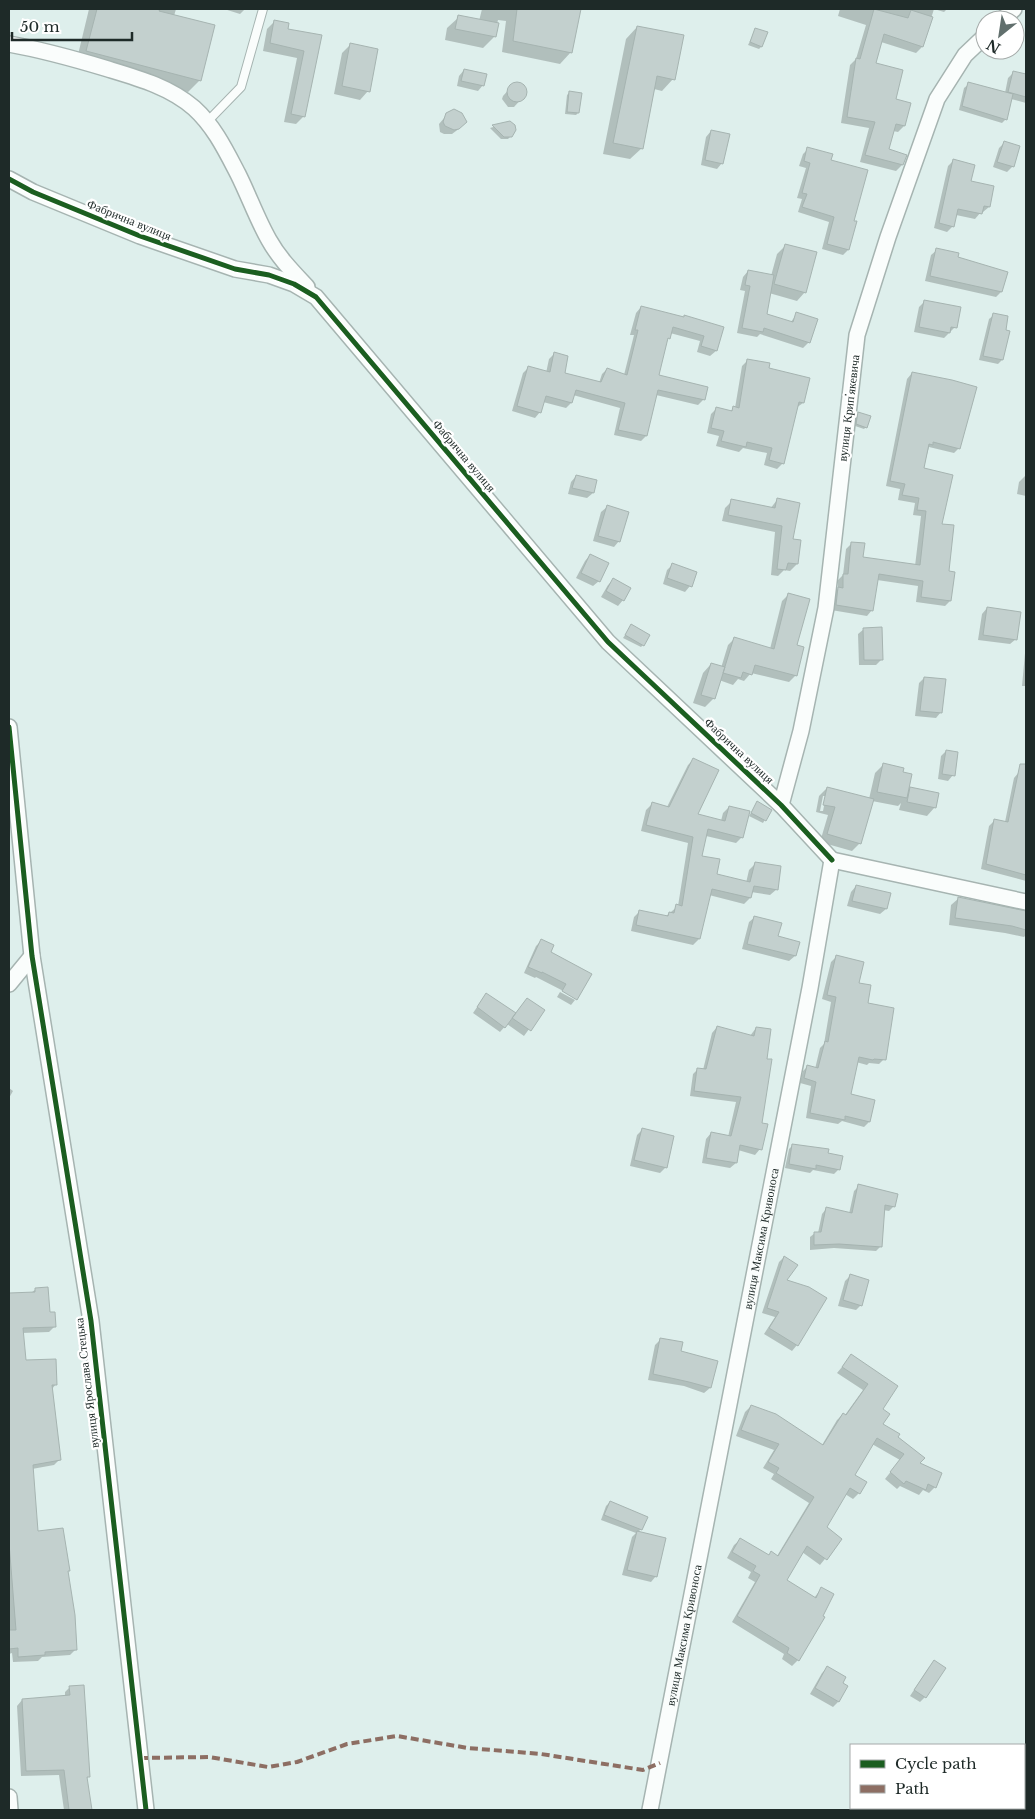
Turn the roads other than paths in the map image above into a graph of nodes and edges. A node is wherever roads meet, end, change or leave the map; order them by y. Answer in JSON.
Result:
{"nodes":[{"id":1,"x":263,"y":9,"type":"edge"},
{"id":2,"x":9,"y":44,"type":"edge"},
{"id":3,"x":975,"y":46,"type":"edge"},
{"id":4,"x":207,"y":122,"type":"junction"},
{"id":5,"x":9,"y":179,"type":"edge"},
{"id":6,"x":316,"y":297,"type":"junction"},
{"id":7,"x":9,"y":727,"type":"edge"},
{"id":8,"x":781,"y":805,"type":"junction"},
{"id":9,"x":832,"y":860,"type":"junction"},
{"id":10,"x":1026,"y":902,"type":"edge"},
{"id":11,"x":32,"y":956,"type":"junction"},
{"id":12,"x":9,"y":984,"type":"edge"},
{"id":13,"x":9,"y":1797,"type":"edge"},
{"id":14,"x":10,"y":1810,"type":"edge"},
{"id":15,"x":146,"y":1810,"type":"edge"},
{"id":16,"x":650,"y":1810,"type":"edge"}],
"edges":[{"from":1,"to":4,"type":"lane"},
{"from":2,"to":4,"type":"street"},
{"from":3,"to":8,"type":"street","name":"вулиця Крипʼякевича"},
{"from":4,"to":6,"type":"street"},
{"from":5,"to":6,"type":"street","name":"Фабрична вулиця"},
{"from":6,"to":8,"type":"street","name":"Фабрична вулиця"},
{"from":7,"to":11,"type":"street","name":"вулиця Ярослава Стецька"},
{"from":8,"to":9,"type":"street","name":"Фабрична вулиця"},
{"from":9,"to":10,"type":"street"},
{"from":9,"to":16,"type":"street","name":"вулиця Максима Кривоноса"},
{"from":11,"to":12,"type":"street"},
{"from":11,"to":15,"type":"street","name":"вулиця Ярослава Стецька"},
{"from":13,"to":14,"type":"street"}]}
